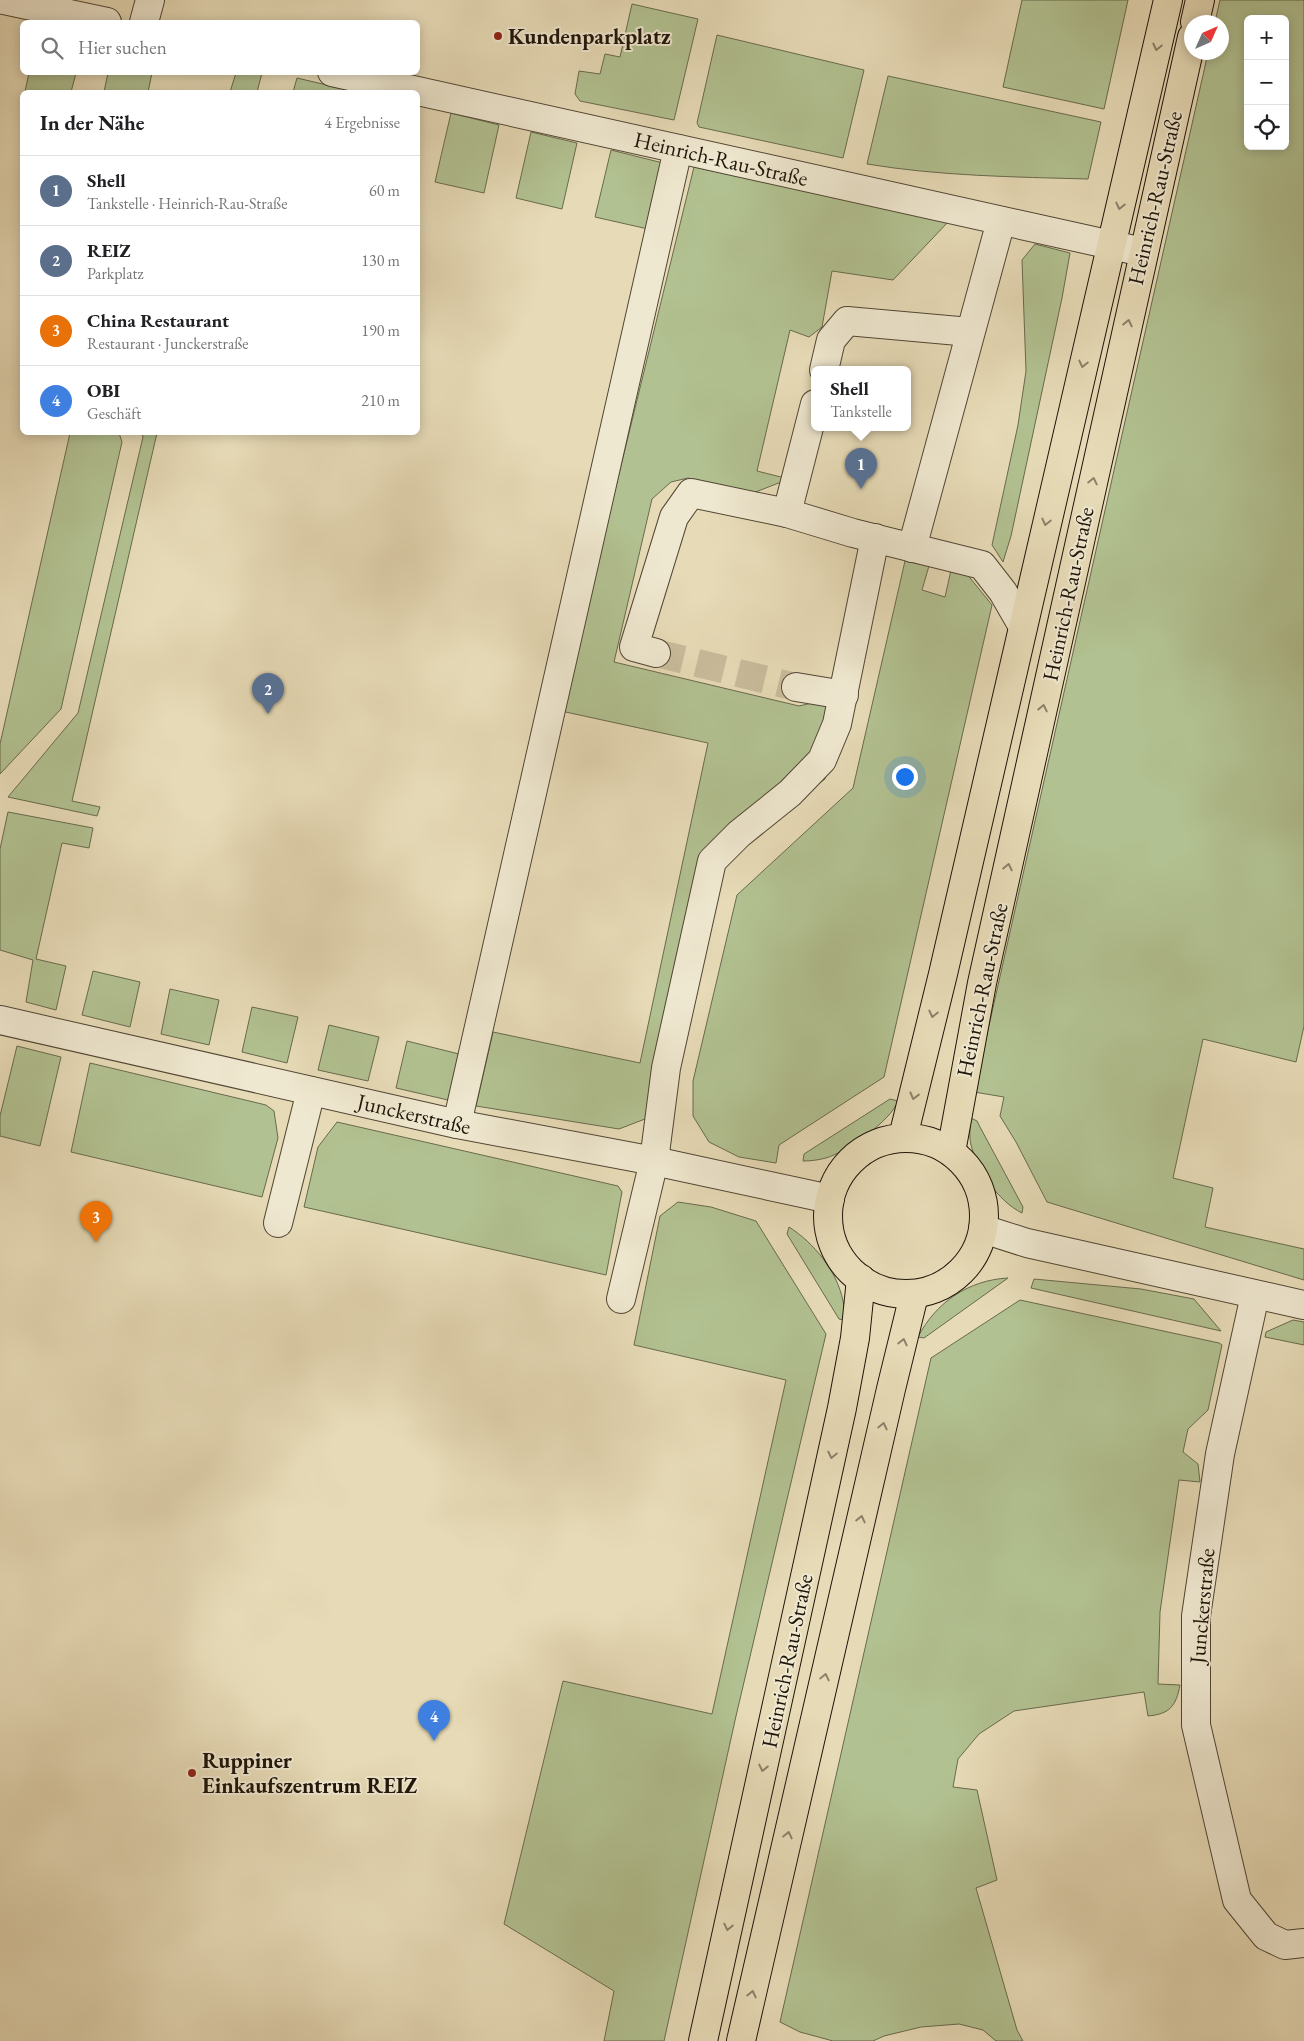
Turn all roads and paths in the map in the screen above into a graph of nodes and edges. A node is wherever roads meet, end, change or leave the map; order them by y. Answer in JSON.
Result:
{"nodes":[{"id":1,"x":4,"y":0,"type":"edge"},
{"id":2,"x":150,"y":0,"type":"edge"},
{"id":3,"x":1168,"y":0,"type":"edge"},
{"id":4,"x":1200,"y":0,"type":"edge"},
{"id":5,"x":1197,"y":15,"type":"edge"},
{"id":6,"x":98,"y":20,"type":"edge"},
{"id":7,"x":145,"y":20,"type":"edge"},
{"id":8,"x":1187,"y":60,"type":"edge"},
{"id":9,"x":345,"y":75,"type":"edge"},
{"id":10,"x":413,"y":90,"type":"edge"},
{"id":11,"x":420,"y":92,"type":"edge"},
{"id":12,"x":678,"y":149,"type":"junction"},
{"id":13,"x":1001,"y":221,"type":"junction"},
{"id":14,"x":1110,"y":246,"type":"junction"},
{"id":15,"x":1143,"y":252,"type":"junction"},
{"id":16,"x":970,"y":332,"type":"junction"},
{"id":17,"x":825,"y":366,"type":"edge"},
{"id":18,"x":811,"y":420,"type":"edge"},
{"id":19,"x":787,"y":513,"type":"junction"},
{"id":20,"x":875,"y":538,"type":"junction"},
{"id":21,"x":912,"y":548,"type":"junction"},
{"id":22,"x":1022,"y":625,"type":"junction"},
{"id":23,"x":656,"y":653,"type":"tunnel mouth"},
{"id":24,"x":796,"y":687,"type":"tunnel mouth"},
{"id":25,"x":844,"y":695,"type":"junction"},
{"id":26,"x":0,"y":1020,"type":"edge"},
{"id":27,"x":311,"y":1091,"type":"junction"},
{"id":28,"x":457,"y":1124,"type":"junction"},
{"id":29,"x":903,"y":1137,"type":"junction"},
{"id":30,"x":951,"y":1152,"type":"junction"},
{"id":31,"x":654,"y":1161,"type":"junction"},
{"id":32,"x":830,"y":1199,"type":"junction"},
{"id":33,"x":278,"y":1223,"type":"dead end"},
{"id":34,"x":983,"y":1229,"type":"junction"},
{"id":35,"x":861,"y":1280,"type":"junction"},
{"id":36,"x":914,"y":1295,"type":"junction"},
{"id":37,"x":1256,"y":1295,"type":"junction"},
{"id":38,"x":621,"y":1299,"type":"dead end"},
{"id":39,"x":1304,"y":1305,"type":"edge"},
{"id":40,"x":1304,"y":1943,"type":"edge"},
{"id":41,"x":703,"y":2041,"type":"edge"},
{"id":42,"x":741,"y":2041,"type":"edge"}],
"edges":[{"from":1,"to":6,"type":"street"},
{"from":2,"to":7,"type":"street"},
{"from":3,"to":14,"type":"main road","name":"Heinrich-Rau-Straße","one_way":true},
{"from":4,"to":5,"type":"main road"},
{"from":8,"to":15,"type":"main road","name":"Heinrich-Rau-Straße"},
{"from":9,"to":10,"type":"street","name":"Heinrich-Rau-Straße"},
{"from":11,"to":12,"type":"street","name":"Heinrich-Rau-Straße"},
{"from":12,"to":13,"type":"street","name":"Heinrich-Rau-Straße"},
{"from":12,"to":28,"type":"street"},
{"from":13,"to":14,"type":"street","name":"Heinrich-Rau-Straße"},
{"from":13,"to":16,"type":"street"},
{"from":14,"to":15,"type":"street"},
{"from":14,"to":22,"type":"main road","name":"Heinrich-Rau-Straße","one_way":true},
{"from":30,"to":15,"type":"main road","name":"Heinrich-Rau-Straße","one_way":true},
{"from":16,"to":17,"type":"street"},
{"from":16,"to":21,"type":"street"},
{"from":18,"to":19,"type":"street"},
{"from":19,"to":20,"type":"street"},
{"from":19,"to":23,"type":"street"},
{"from":20,"to":21,"type":"street"},
{"from":20,"to":25,"type":"street"},
{"from":21,"to":22,"type":"street"},
{"from":22,"to":29,"type":"main road","name":"Heinrich-Rau-Straße","one_way":true},
{"from":24,"to":25,"type":"street"},
{"from":25,"to":31,"type":"street"},
{"from":26,"to":27,"type":"street","name":"Junckerstraße"},
{"from":27,"to":28,"type":"street","name":"Junckerstraße"},
{"from":27,"to":33,"type":"street"},
{"from":28,"to":31,"type":"street","name":"Junckerstraße"},
{"from":29,"to":30,"type":"main road"},
{"from":29,"to":32,"type":"main road"},
{"from":30,"to":34,"type":"main road"},
{"from":31,"to":32,"type":"street","name":"Junckerstraße"},
{"from":31,"to":38,"type":"street"},
{"from":32,"to":35,"type":"main road"},
{"from":34,"to":36,"type":"main road"},
{"from":34,"to":37,"type":"street"},
{"from":35,"to":36,"type":"main road"},
{"from":35,"to":41,"type":"main road","name":"Heinrich-Rau-Straße","one_way":true},
{"from":42,"to":36,"type":"main road","name":"Heinrich-Rau-Straße","one_way":true},
{"from":37,"to":39,"type":"street"},
{"from":37,"to":40,"type":"street","name":"Junckerstraße"}]}
